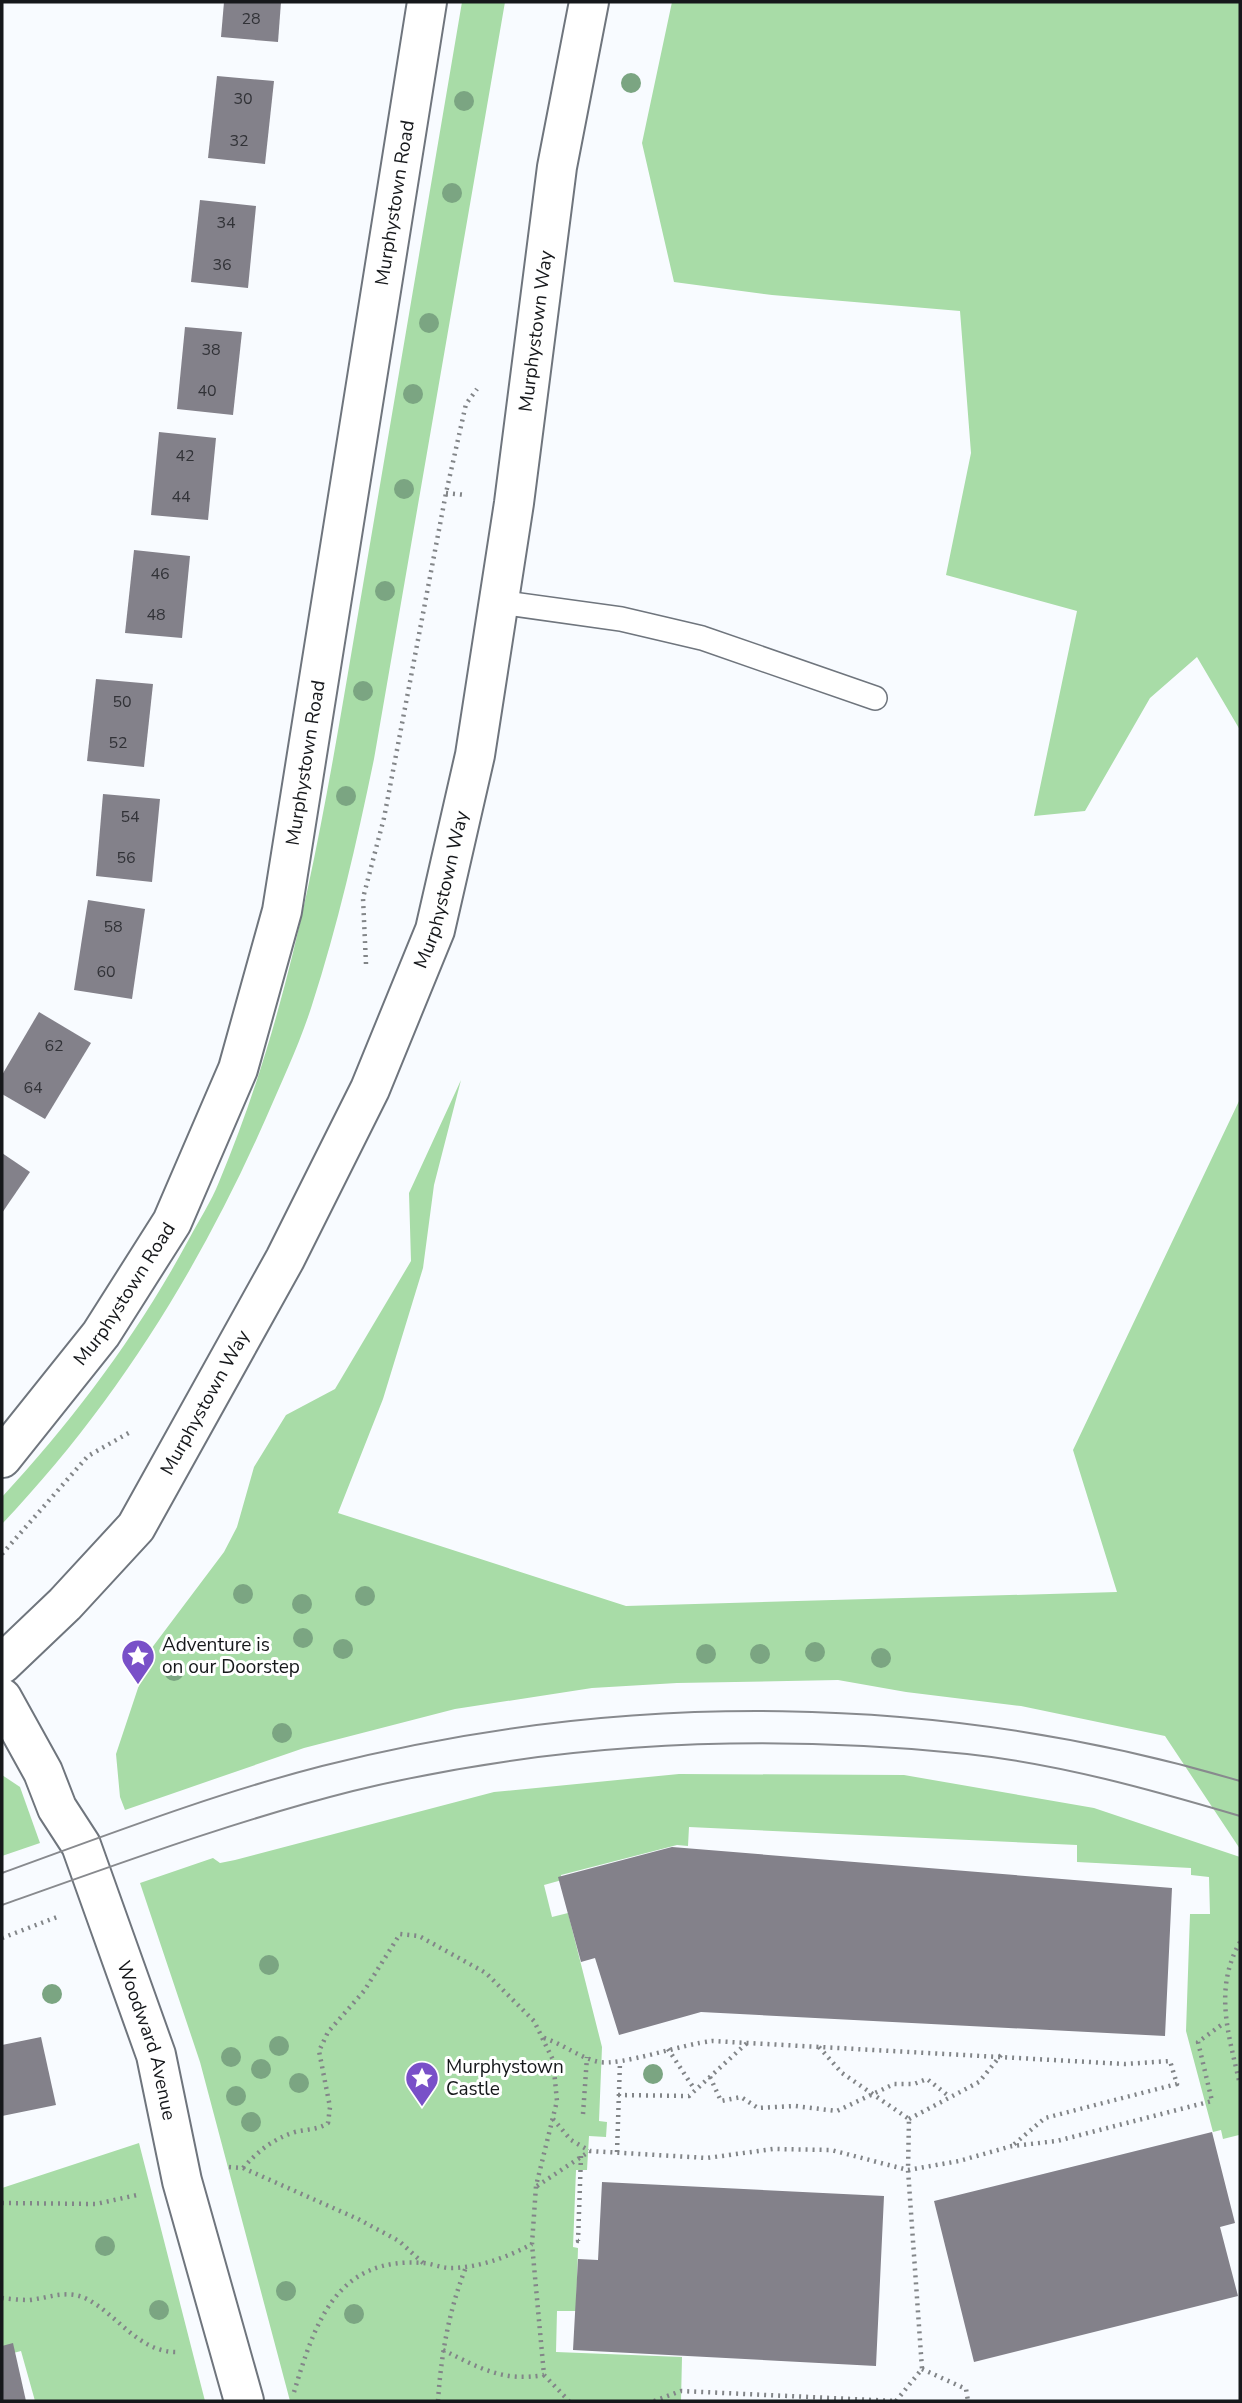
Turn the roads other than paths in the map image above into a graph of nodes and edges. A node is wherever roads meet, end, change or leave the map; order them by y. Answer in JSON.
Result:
{"nodes":[{"id":1,"x":427,"y":2,"type":"edge"},
{"id":2,"x":589,"y":2,"type":"edge"},
{"id":3,"x":499,"y":603,"type":"junction"},
{"id":4,"x":875,"y":698,"type":"dead end"},
{"id":5,"x":2,"y":1458,"type":"edge"},
{"id":6,"x":2,"y":1664,"type":"edge"},
{"id":7,"x":2,"y":1698,"type":"edge"},
{"id":8,"x":243,"y":2401,"type":"edge"}],
"edges":[{"from":1,"to":5,"type":"street","name":"Murphystown Road"},
{"from":2,"to":3,"type":"street","name":"Murphystown Way"},
{"from":3,"to":4,"type":"lane"},
{"from":3,"to":6,"type":"street","name":"Murphystown Way"},
{"from":7,"to":8,"type":"street","name":"Woodward Avenue"}]}
